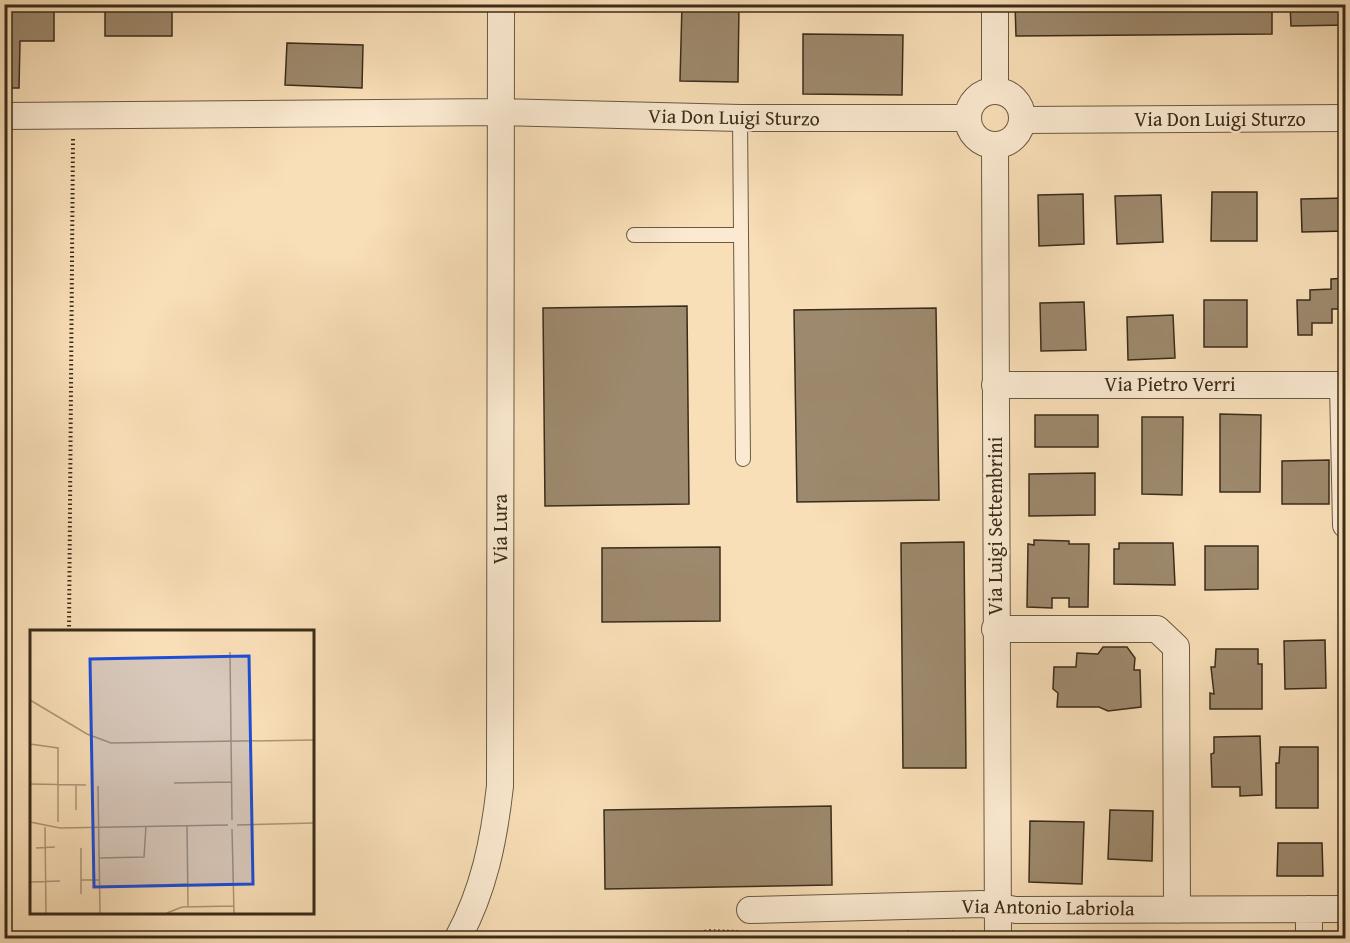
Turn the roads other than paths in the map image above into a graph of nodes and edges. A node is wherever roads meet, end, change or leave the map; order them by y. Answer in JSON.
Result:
{"nodes":[{"id":1,"x":501,"y":4,"type":"edge"},
{"id":2,"x":995,"y":4,"type":"edge"},
{"id":3,"x":995,"y":90,"type":"junction"},
{"id":4,"x":501,"y":112,"type":"junction"},
{"id":5,"x":4,"y":116,"type":"edge"},
{"id":6,"x":740,"y":118,"type":"junction"},
{"id":7,"x":968,"y":118,"type":"junction"},
{"id":8,"x":1346,"y":118,"type":"edge"},
{"id":9,"x":1022,"y":120,"type":"junction"},
{"id":10,"x":995,"y":145,"type":"junction"},
{"id":11,"x":634,"y":235,"type":"dead end"},
{"id":12,"x":741,"y":235,"type":"junction"},
{"id":13,"x":994,"y":385,"type":"junction"},
{"id":14,"x":1344,"y":385,"type":"edge"},
{"id":15,"x":743,"y":459,"type":"dead end"},
{"id":16,"x":1346,"y":525,"type":"edge"},
{"id":17,"x":996,"y":629,"type":"junction"},
{"id":18,"x":997,"y":908,"type":"junction"},
{"id":19,"x":1309,"y":909,"type":"junction"},
{"id":20,"x":1346,"y":909,"type":"edge"},
{"id":21,"x":750,"y":910,"type":"dead end"},
{"id":22,"x":1177,"y":910,"type":"junction"},
{"id":23,"x":458,"y":939,"type":"edge"},
{"id":24,"x":998,"y":939,"type":"edge"},
{"id":25,"x":1309,"y":939,"type":"edge"}],
"edges":[{"from":1,"to":4,"type":"street","name":"Via Lura"},
{"from":2,"to":3,"type":"street"},
{"from":3,"to":7,"type":"street"},
{"from":3,"to":9,"type":"street"},
{"from":4,"to":5,"type":"street","name":"Via Don Luigi Sturzo"},
{"from":4,"to":6,"type":"street","name":"Via Don Luigi Sturzo"},
{"from":4,"to":23,"type":"street","name":"Via Lura"},
{"from":6,"to":7,"type":"street","name":"Via Don Luigi Sturzo"},
{"from":6,"to":12,"type":"lane"},
{"from":7,"to":10,"type":"street"},
{"from":8,"to":9,"type":"street","name":"Via Don Luigi Sturzo"},
{"from":9,"to":10,"type":"street"},
{"from":10,"to":13,"type":"street","name":"Via Luigi Settembrini"},
{"from":11,"to":12,"type":"lane"},
{"from":12,"to":15,"type":"lane"},
{"from":13,"to":14,"type":"street","name":"Via Pietro Verri"},
{"from":13,"to":17,"type":"street","name":"Via Luigi Settembrini"},
{"from":14,"to":16,"type":"street"},
{"from":17,"to":18,"type":"street","name":"Via Luigi Settembrini"},
{"from":17,"to":22,"type":"street"},
{"from":18,"to":21,"type":"street","name":"Via Antonio Labriola"},
{"from":18,"to":22,"type":"street","name":"Via Antonio Labriola"},
{"from":18,"to":24,"type":"street","name":"Via Luigi Settembrini"},
{"from":19,"to":20,"type":"street","name":"Via Antonio Labriola"},
{"from":19,"to":22,"type":"street","name":"Via Antonio Labriola"},
{"from":19,"to":25,"type":"street"}]}
